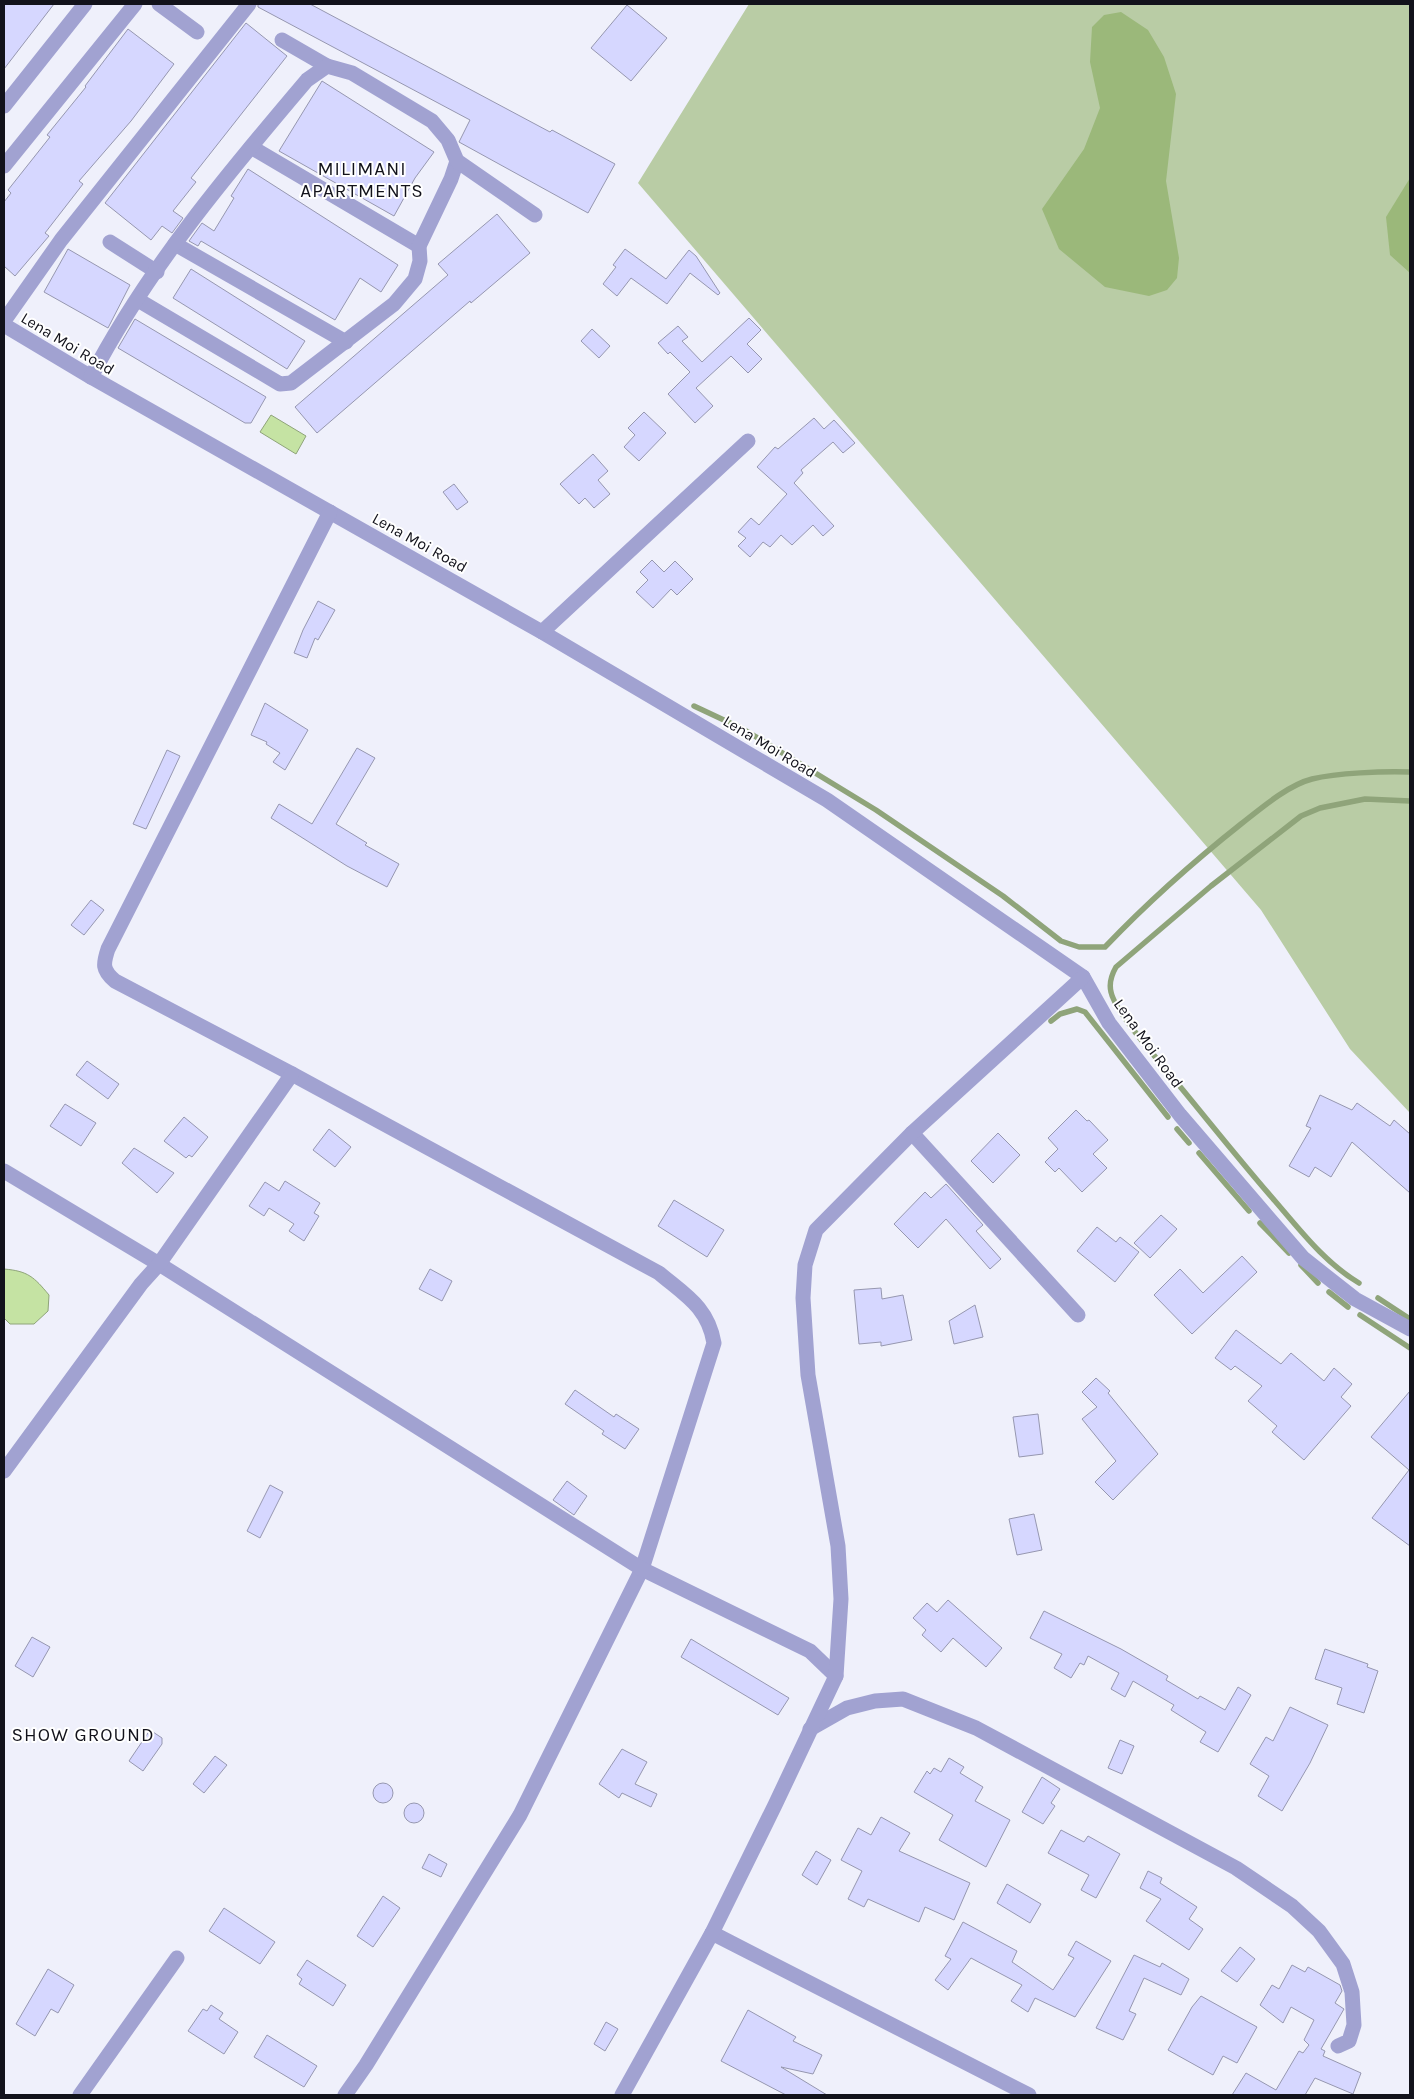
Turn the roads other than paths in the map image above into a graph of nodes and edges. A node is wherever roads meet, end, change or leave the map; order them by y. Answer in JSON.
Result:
{"nodes":[{"id":1,"x":85,"y":4,"type":"edge"},
{"id":2,"x":135,"y":4,"type":"edge"},
{"id":3,"x":159,"y":4,"type":"edge"},
{"id":4,"x":248,"y":4,"type":"edge"},
{"id":5,"x":197,"y":32,"type":"dead end"},
{"id":6,"x":282,"y":40,"type":"dead end"},
{"id":7,"x":327,"y":66,"type":"junction"},
{"id":8,"x":4,"y":106,"type":"edge"},
{"id":9,"x":251,"y":147,"type":"junction"},
{"id":10,"x":457,"y":160,"type":"junction"},
{"id":11,"x":4,"y":166,"type":"edge"},
{"id":12,"x":535,"y":216,"type":"dead end"},
{"id":13,"x":110,"y":242,"type":"dead end"},
{"id":14,"x":175,"y":244,"type":"junction"},
{"id":15,"x":419,"y":246,"type":"junction"},
{"id":16,"x":157,"y":272,"type":"junction"},
{"id":17,"x":138,"y":300,"type":"junction"},
{"id":18,"x":4,"y":321,"type":"edge"},
{"id":19,"x":4,"y":325,"type":"edge"},
{"id":20,"x":346,"y":342,"type":"junction"},
{"id":21,"x":91,"y":377,"type":"junction"},
{"id":22,"x":748,"y":441,"type":"dead end"},
{"id":23,"x":330,"y":512,"type":"junction"},
{"id":24,"x":542,"y":632,"type":"junction"},
{"id":25,"x":1083,"y":977,"type":"junction"},
{"id":26,"x":292,"y":1074,"type":"junction"},
{"id":27,"x":912,"y":1133,"type":"junction"},
{"id":28,"x":4,"y":1171,"type":"edge"},
{"id":29,"x":159,"y":1264,"type":"junction"},
{"id":30,"x":1078,"y":1315,"type":"dead end"},
{"id":31,"x":1410,"y":1329,"type":"edge"},
{"id":32,"x":4,"y":1471,"type":"edge"},
{"id":33,"x":642,"y":1569,"type":"junction"},
{"id":34,"x":836,"y":1676,"type":"junction"},
{"id":35,"x":810,"y":1729,"type":"junction"},
{"id":36,"x":712,"y":1933,"type":"junction"},
{"id":37,"x":177,"y":1958,"type":"dead end"},
{"id":38,"x":1338,"y":2046,"type":"dead end"},
{"id":39,"x":80,"y":2095,"type":"edge"},
{"id":40,"x":345,"y":2095,"type":"edge"},
{"id":41,"x":622,"y":2095,"type":"edge"},
{"id":42,"x":1029,"y":2095,"type":"edge"}],
"edges":[{"from":1,"to":8,"type":"street"},
{"from":2,"to":11,"type":"street"},
{"from":3,"to":5,"type":"street"},
{"from":4,"to":18,"type":"street"},
{"from":6,"to":7,"type":"street"},
{"from":7,"to":9,"type":"street"},
{"from":7,"to":10,"type":"street"},
{"from":9,"to":14,"type":"street"},
{"from":9,"to":15,"type":"street"},
{"from":10,"to":12,"type":"street"},
{"from":10,"to":15,"type":"street"},
{"from":13,"to":16,"type":"street"},
{"from":14,"to":16,"type":"street"},
{"from":14,"to":20,"type":"street"},
{"from":15,"to":20,"type":"street"},
{"from":16,"to":17,"type":"street"},
{"from":17,"to":20,"type":"street"},
{"from":17,"to":21,"type":"street"},
{"from":19,"to":21,"type":"street","name":"Lena Moi Road"},
{"from":21,"to":23,"type":"street","name":"Lena Moi Road"},
{"from":22,"to":24,"type":"street"},
{"from":23,"to":24,"type":"street","name":"Lena Moi Road"},
{"from":23,"to":26,"type":"street"},
{"from":24,"to":25,"type":"street","name":"Lena Moi Road"},
{"from":25,"to":27,"type":"street"},
{"from":25,"to":31,"type":"street","name":"Lena Moi Road"},
{"from":26,"to":29,"type":"street"},
{"from":26,"to":33,"type":"street"},
{"from":27,"to":30,"type":"street"},
{"from":27,"to":34,"type":"street"},
{"from":28,"to":29,"type":"street"},
{"from":29,"to":32,"type":"street"},
{"from":29,"to":33,"type":"street"},
{"from":33,"to":34,"type":"street"},
{"from":33,"to":40,"type":"street"},
{"from":34,"to":35,"type":"street"},
{"from":35,"to":36,"type":"street"},
{"from":35,"to":38,"type":"street"},
{"from":36,"to":41,"type":"street"},
{"from":36,"to":42,"type":"street"},
{"from":37,"to":39,"type":"street"}]}
